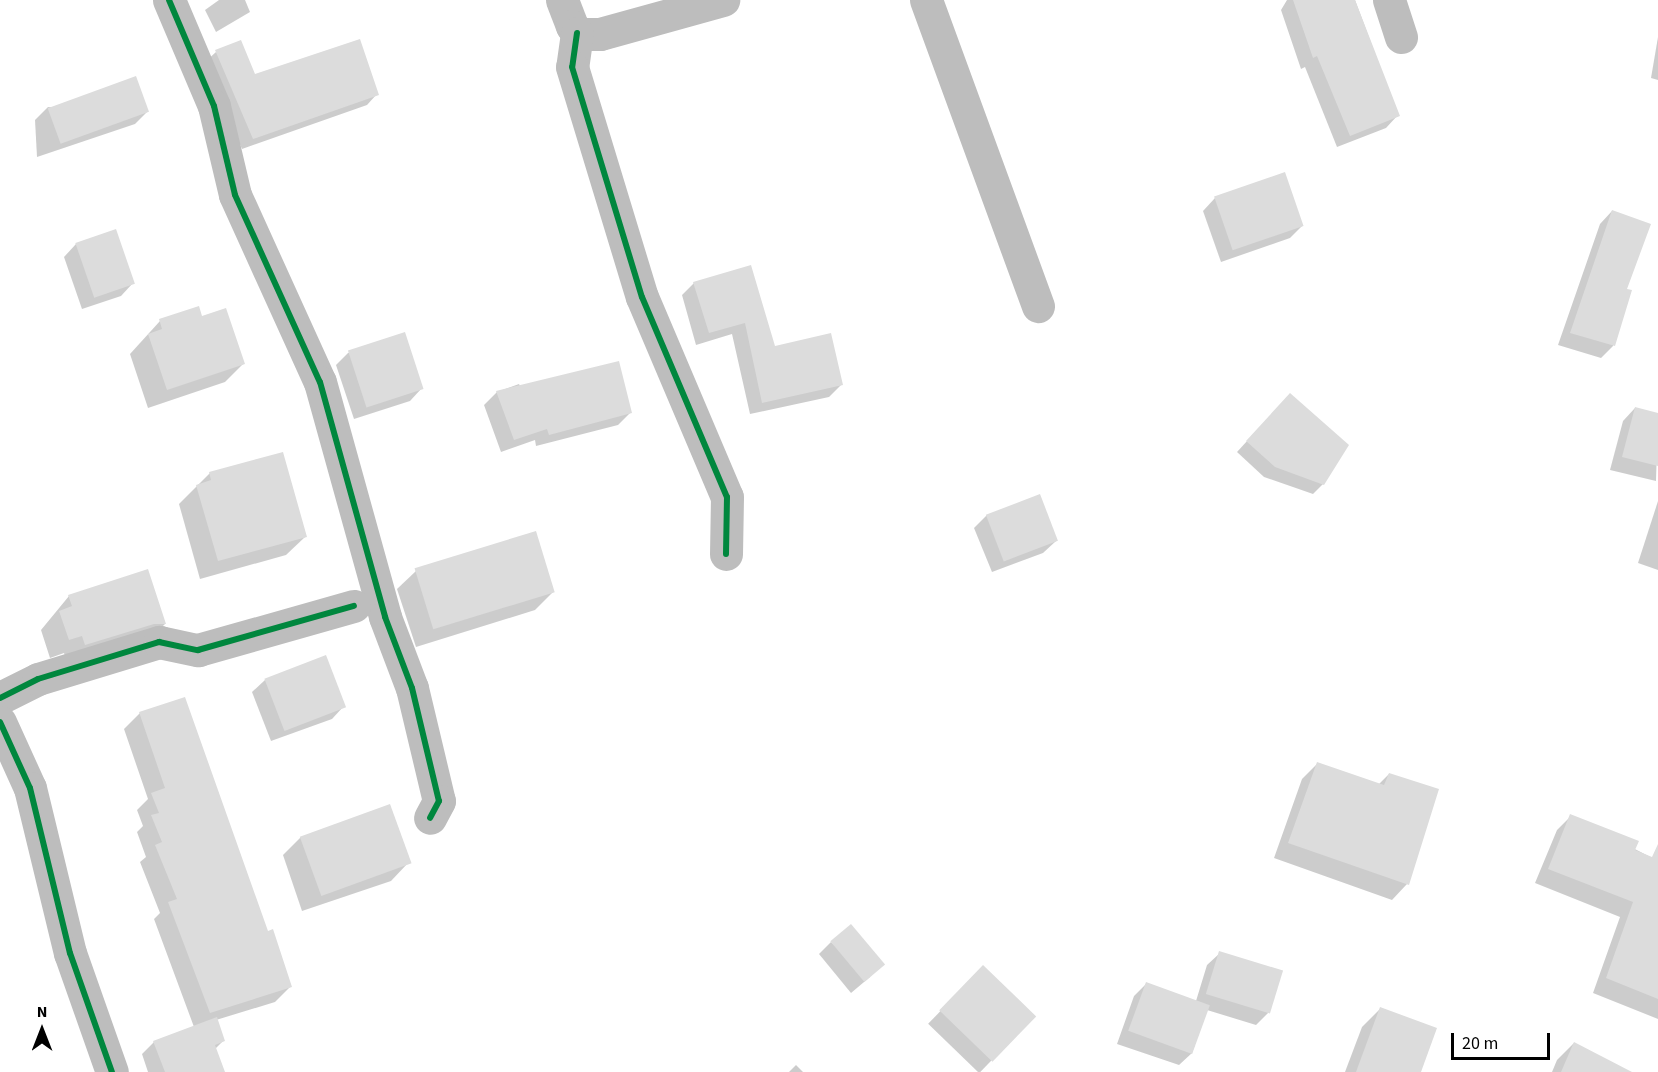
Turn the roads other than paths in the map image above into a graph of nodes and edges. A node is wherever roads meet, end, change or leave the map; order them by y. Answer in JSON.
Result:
{"nodes":[{"id":1,"x":169,"y":0,"type":"edge"},
{"id":2,"x":562,"y":0,"type":"edge"},
{"id":3,"x":723,"y":0,"type":"edge"},
{"id":4,"x":926,"y":0,"type":"edge"},
{"id":5,"x":1389,"y":0,"type":"edge"},
{"id":6,"x":577,"y":33,"type":"junction"},
{"id":7,"x":1401,"y":37,"type":"dead end"},
{"id":8,"x":1038,"y":306,"type":"dead end"},
{"id":9,"x":726,"y":554,"type":"dead end"},
{"id":10,"x":354,"y":606,"type":"dead end"},
{"id":11,"x":0,"y":698,"type":"edge"},
{"id":12,"x":0,"y":723,"type":"edge"},
{"id":13,"x":430,"y":818,"type":"dead end"},
{"id":14,"x":112,"y":1072,"type":"edge"}],
"edges":[{"from":1,"to":13,"type":"street"},
{"from":2,"to":6,"type":"street"},
{"from":3,"to":6,"type":"street"},
{"from":4,"to":8,"type":"street"},
{"from":5,"to":7,"type":"street"},
{"from":6,"to":9,"type":"street"},
{"from":10,"to":11,"type":"street"},
{"from":12,"to":14,"type":"street"}]}
